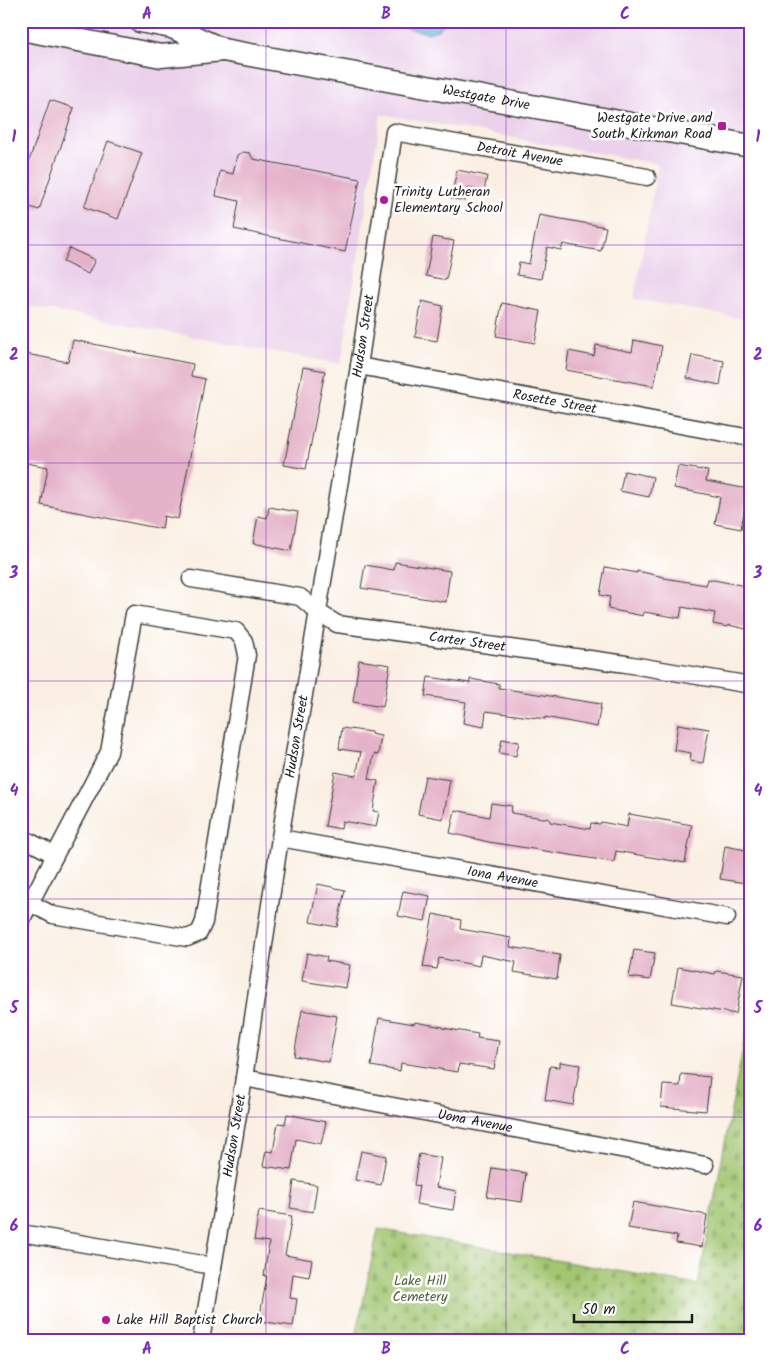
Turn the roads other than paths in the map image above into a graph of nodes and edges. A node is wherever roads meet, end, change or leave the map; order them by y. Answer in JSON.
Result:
{"nodes":[{"id":1,"x":140,"y":21,"type":"edge"},
{"id":2,"x":21,"y":29,"type":"edge"},
{"id":3,"x":223,"y":50,"type":"junction"},
{"id":4,"x":394,"y":132,"type":"joint"},
{"id":5,"x":751,"y":146,"type":"edge"},
{"id":6,"x":647,"y":177,"type":"dead end"},
{"id":7,"x":360,"y":366,"type":"junction"},
{"id":8,"x":751,"y":438,"type":"edge"},
{"id":9,"x":192,"y":579,"type":"dead end"},
{"id":10,"x":318,"y":612,"type":"junction"},
{"id":11,"x":751,"y":685,"type":"edge"},
{"id":12,"x":21,"y":837,"type":"edge"},
{"id":13,"x":280,"y":838,"type":"junction"},
{"id":14,"x":55,"y":855,"type":"junction"},
{"id":15,"x":30,"y":903,"type":"junction"},
{"id":16,"x":727,"y":917,"type":"dead end"},
{"id":17,"x":21,"y":921,"type":"edge"},
{"id":18,"x":244,"y":1078,"type":"junction"},
{"id":19,"x":704,"y":1165,"type":"dead end"},
{"id":20,"x":21,"y":1233,"type":"edge"},
{"id":21,"x":213,"y":1266,"type":"junction"},
{"id":22,"x":201,"y":1341,"type":"edge"}],
"edges":[{"from":1,"to":3,"type":"street","name":"Westgate Drive"},
{"from":2,"to":3,"type":"street","name":"Westgate Drive"},
{"from":3,"to":5,"type":"street","name":"Westgate Drive"},
{"from":4,"to":6,"type":"street","name":"Detroit Avenue"},
{"from":4,"to":7,"type":"street","name":"Hudson Street"},
{"from":7,"to":8,"type":"street","name":"Rosette Street"},
{"from":7,"to":10,"type":"street","name":"Hudson Street"},
{"from":9,"to":10,"type":"street","name":"Carter Street"},
{"from":10,"to":11,"type":"street","name":"Carter Street"},
{"from":10,"to":13,"type":"street","name":"Hudson Street"},
{"from":12,"to":14,"type":"street"},
{"from":13,"to":16,"type":"street","name":"Iona Avenue"},
{"from":13,"to":18,"type":"street","name":"Hudson Street"},
{"from":14,"to":15,"type":"street"},
{"from":14,"to":15,"type":"street"},
{"from":15,"to":17,"type":"street"},
{"from":18,"to":19,"type":"street","name":"Uona Avenue"},
{"from":18,"to":21,"type":"street","name":"Hudson Street"},
{"from":20,"to":21,"type":"street"},
{"from":21,"to":22,"type":"street","name":"Hudson Street"}]}
